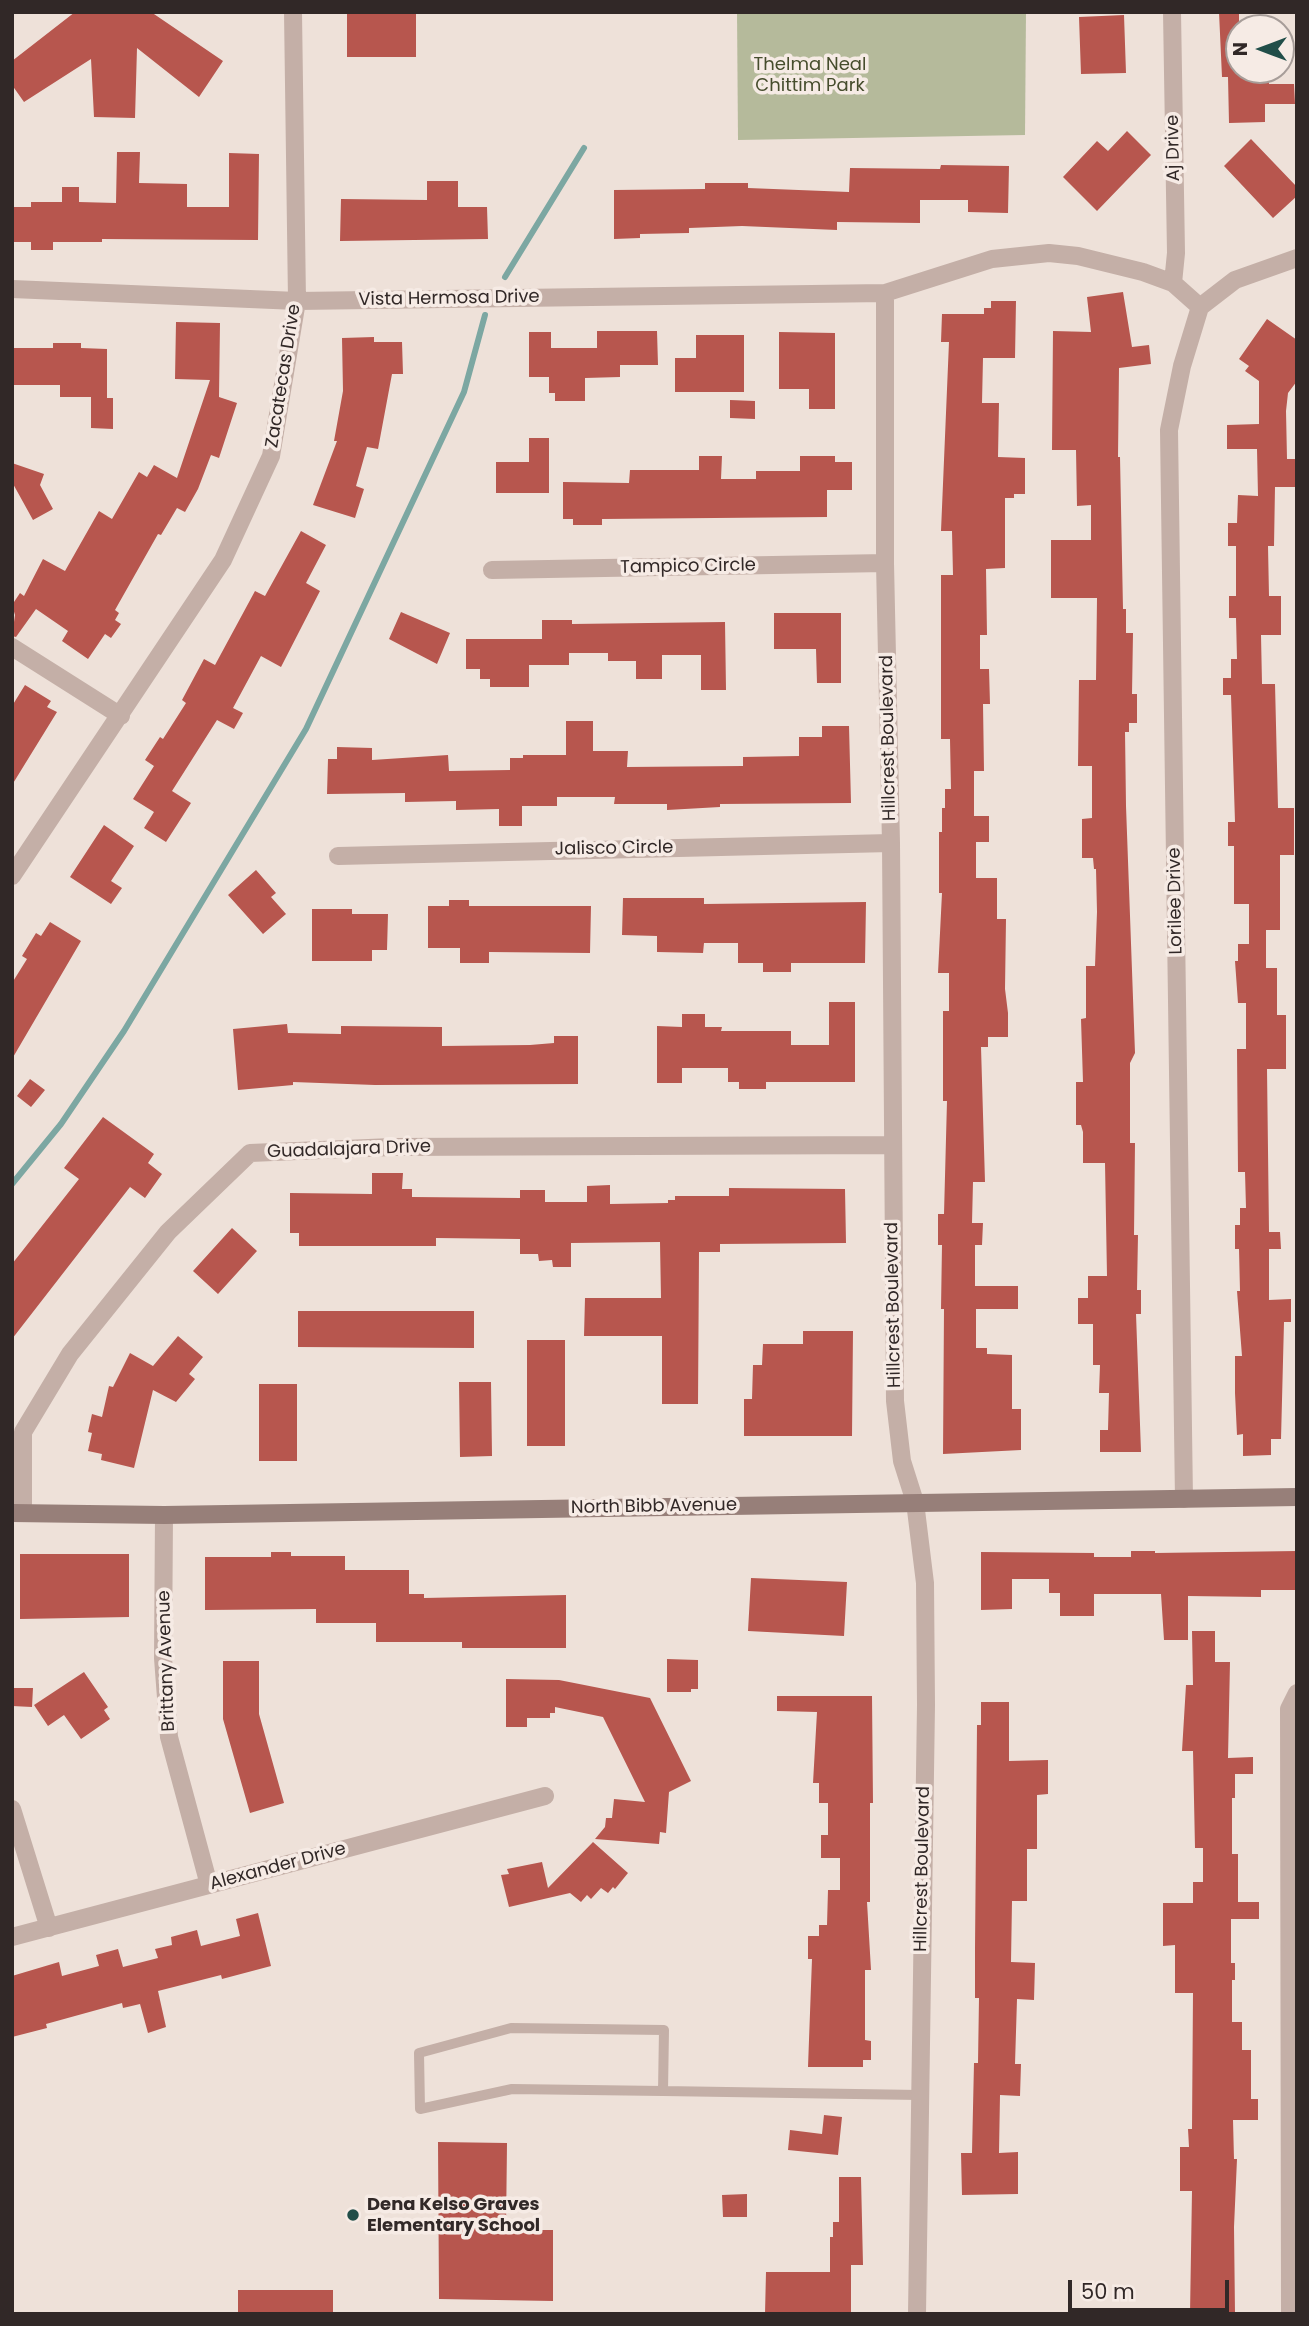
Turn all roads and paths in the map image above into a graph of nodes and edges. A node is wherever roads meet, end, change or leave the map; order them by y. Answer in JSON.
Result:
{"nodes":[{"id":1,"x":293,"y":12,"type":"edge"},
{"id":2,"x":1172,"y":12,"type":"edge"},
{"id":3,"x":1297,"y":258,"type":"edge"},
{"id":4,"x":1173,"y":283,"type":"junction"},
{"id":5,"x":12,"y":289,"type":"edge"},
{"id":6,"x":885,"y":293,"type":"junction"},
{"id":7,"x":297,"y":301,"type":"junction"},
{"id":8,"x":1200,"y":307,"type":"junction"},
{"id":9,"x":885,"y":563,"type":"junction"},
{"id":10,"x":492,"y":570,"type":"dead end"},
{"id":11,"x":12,"y":647,"type":"edge"},
{"id":12,"x":121,"y":716,"type":"junction"},
{"id":13,"x":891,"y":843,"type":"junction"},
{"id":14,"x":338,"y":856,"type":"dead end"},
{"id":15,"x":12,"y":876,"type":"edge"},
{"id":16,"x":891,"y":1145,"type":"junction"},
{"id":17,"x":1297,"y":1497,"type":"edge"},
{"id":18,"x":1184,"y":1499,"type":"junction"},
{"id":19,"x":915,"y":1502,"type":"junction"},
{"id":20,"x":18,"y":1513,"type":"edge"},
{"id":21,"x":164,"y":1515,"type":"junction"},
{"id":22,"x":1297,"y":1693,"type":"edge"},
{"id":23,"x":545,"y":1796,"type":"dead end"},
{"id":24,"x":12,"y":1809,"type":"edge"},
{"id":25,"x":209,"y":1885,"type":"junction"},
{"id":26,"x":49,"y":1928,"type":"junction"},
{"id":27,"x":12,"y":1937,"type":"edge"},
{"id":28,"x":663,"y":2091,"type":"junction"},
{"id":29,"x":919,"y":2095,"type":"junction"},
{"id":30,"x":917,"y":2314,"type":"edge"},
{"id":31,"x":1290,"y":2314,"type":"edge"}],
"edges":[{"from":1,"to":7,"type":"street","name":"Zacatecas Drive"},
{"from":2,"to":4,"type":"street","name":"Aj Drive"},
{"from":3,"to":8,"type":"street"},
{"from":4,"to":6,"type":"street","name":"Vista Hermosa Drive"},
{"from":4,"to":8,"type":"street"},
{"from":5,"to":7,"type":"street","name":"Vista Hermosa Drive"},
{"from":6,"to":7,"type":"street","name":"Vista Hermosa Drive"},
{"from":6,"to":9,"type":"street","name":"Hillcrest Boulevard"},
{"from":7,"to":12,"type":"street","name":"Zacatecas Drive"},
{"from":8,"to":18,"type":"street","name":"Lorilee Drive"},
{"from":9,"to":10,"type":"street","name":"Tampico Circle"},
{"from":9,"to":13,"type":"street","name":"Hillcrest Boulevard"},
{"from":11,"to":12,"type":"street"},
{"from":12,"to":15,"type":"street","name":"Zacatecas Drive"},
{"from":13,"to":14,"type":"street","name":"Jalisco Circle"},
{"from":13,"to":16,"type":"street","name":"Hillcrest Boulevard"},
{"from":16,"to":19,"type":"street","name":"Hillcrest Boulevard"},
{"from":16,"to":20,"type":"street","name":"Guadalajara Drive"},
{"from":17,"to":18,"type":"main road","name":"North Bibb Avenue"},
{"from":18,"to":19,"type":"main road","name":"North Bibb Avenue"},
{"from":19,"to":21,"type":"main road","name":"North Bibb Avenue"},
{"from":19,"to":29,"type":"street","name":"Hillcrest Boulevard"},
{"from":20,"to":21,"type":"main road","name":"North Bibb Avenue"},
{"from":21,"to":25,"type":"street","name":"Brittany Avenue"},
{"from":22,"to":31,"type":"street"},
{"from":23,"to":25,"type":"street","name":"Alexander Drive"},
{"from":24,"to":26,"type":"street"},
{"from":25,"to":26,"type":"street","name":"Alexander Drive"},
{"from":26,"to":27,"type":"street","name":"Alexander Drive"},
{"from":28,"to":28,"type":"lane"},
{"from":28,"to":29,"type":"lane"},
{"from":29,"to":30,"type":"street","name":"Hillcrest Boulevard"}]}
